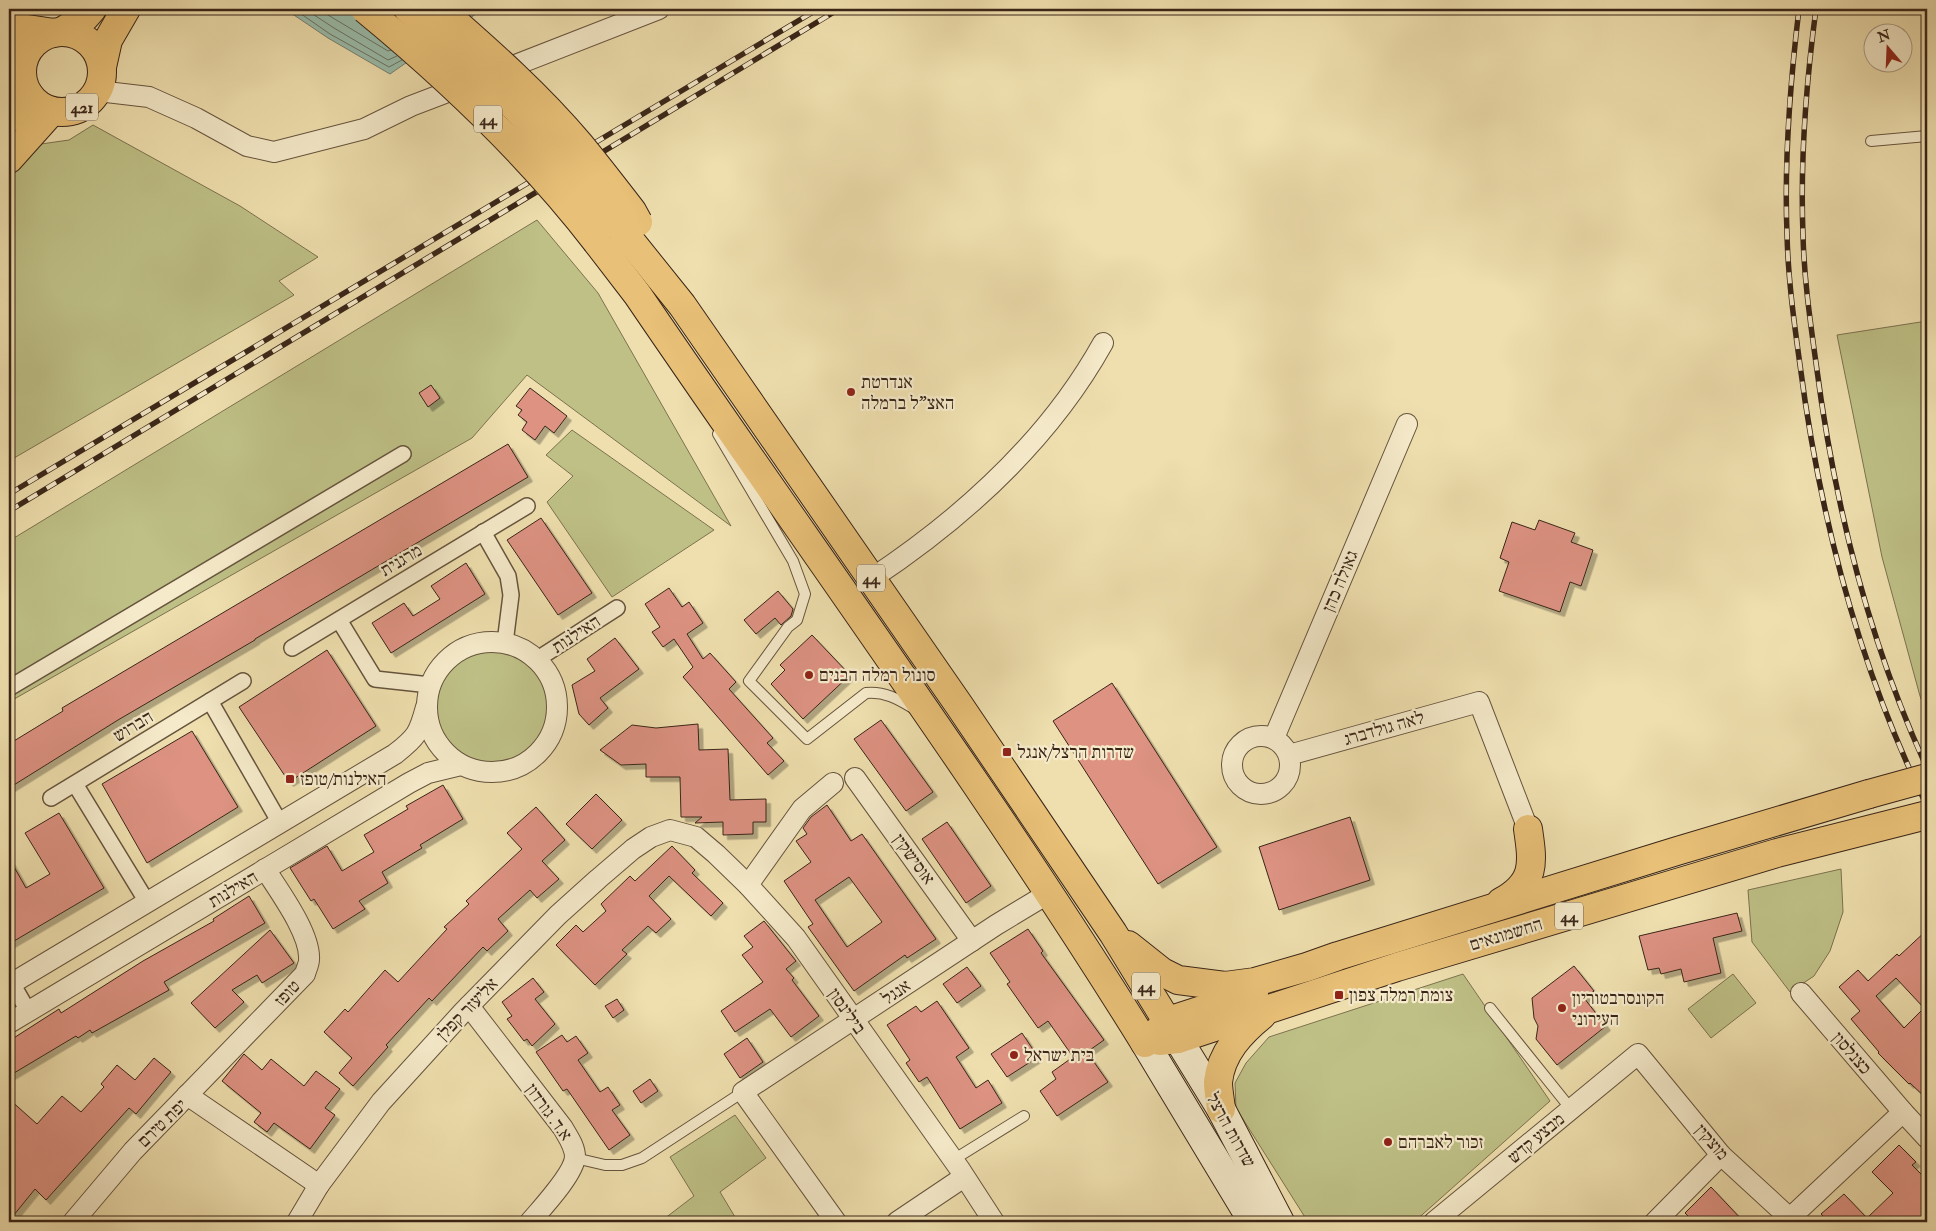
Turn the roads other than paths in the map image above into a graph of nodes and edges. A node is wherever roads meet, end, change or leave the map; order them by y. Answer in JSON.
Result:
{"nodes":[{"id":1,"x":92,"y":9,"type":"edge"},
{"id":2,"x":126,"y":9,"type":"edge"},
{"id":3,"x":365,"y":9,"type":"edge"},
{"id":4,"x":408,"y":9,"type":"edge"},
{"id":5,"x":440,"y":9,"type":"edge"},
{"id":6,"x":659,"y":9,"type":"edge"},
{"id":7,"x":9,"y":24,"type":"edge"},
{"id":8,"x":58,"y":33,"type":"junction"},
{"id":9,"x":20,"y":71,"type":"edge"},
{"id":10,"x":100,"y":79,"type":"junction"},
{"id":11,"x":52,"y":111,"type":"junction"},
{"id":12,"x":9,"y":118,"type":"edge"},
{"id":13,"x":1927,"y":136,"type":"edge"},
{"id":14,"x":1871,"y":141,"type":"dead end"},
{"id":15,"x":9,"y":159,"type":"edge"},
{"id":16,"x":630,"y":226,"type":"junction"},
{"id":17,"x":1103,"y":343,"type":"dead end"},
{"id":18,"x":688,"y":370,"type":"junction"},
{"id":19,"x":1407,"y":424,"type":"dead end"},
{"id":20,"x":403,"y":454,"type":"dead end"},
{"id":21,"x":527,"y":506,"type":"dead end"},
{"id":22,"x":483,"y":532,"type":"junction"},
{"id":23,"x":871,"y":579,"type":"junction"},
{"id":24,"x":617,"y":608,"type":"dead end"},
{"id":25,"x":339,"y":620,"type":"junction"},
{"id":26,"x":505,"y":643,"type":"junction"},
{"id":27,"x":292,"y":648,"type":"dead end"},
{"id":28,"x":536,"y":660,"type":"junction"},
{"id":29,"x":243,"y":681,"type":"dead end"},
{"id":30,"x":430,"y":685,"type":"junction"},
{"id":31,"x":9,"y":688,"type":"edge"},
{"id":32,"x":210,"y":701,"type":"junction"},
{"id":33,"x":426,"y":707,"type":"junction"},
{"id":34,"x":932,"y":718,"type":"junction"},
{"id":35,"x":1274,"y":738,"type":"junction"},
{"id":36,"x":1290,"y":755,"type":"junction"},
{"id":37,"x":461,"y":765,"type":"junction"},
{"id":38,"x":856,"y":778,"type":"dead end"},
{"id":39,"x":1927,"y":778,"type":"edge"},
{"id":40,"x":833,"y":783,"type":"dead end"},
{"id":41,"x":75,"y":784,"type":"junction"},
{"id":42,"x":51,"y":798,"type":"dead end"},
{"id":43,"x":1927,"y":815,"type":"edge"},
{"id":44,"x":280,"y":823,"type":"junction"},
{"id":45,"x":1528,"y":829,"type":"junction"},
{"id":46,"x":670,"y":830,"type":"joint"},
{"id":47,"x":266,"y":869,"type":"junction"},
{"id":48,"x":1607,"y":873,"type":"junction"},
{"id":49,"x":748,"y":885,"type":"junction"},
{"id":50,"x":1049,"y":893,"type":"junction"},
{"id":51,"x":147,"y":902,"type":"junction"},
{"id":52,"x":1471,"y":915,"type":"junction"},
{"id":53,"x":1113,"y":933,"type":"junction"},
{"id":54,"x":972,"y":941,"type":"junction"},
{"id":55,"x":1307,"y":967,"type":"junction"},
{"id":56,"x":10,"y":982,"type":"edge"},
{"id":57,"x":1801,"y":993,"type":"dead end"},
{"id":58,"x":469,"y":1006,"type":"junction"},
{"id":59,"x":1273,"y":1007,"type":"junction"},
{"id":60,"x":1490,"y":1008,"type":"dead end"},
{"id":61,"x":28,"y":1011,"type":"junction"},
{"id":62,"x":853,"y":1020,"type":"junction"},
{"id":63,"x":9,"y":1023,"type":"edge"},
{"id":64,"x":1173,"y":1030,"type":"junction"},
{"id":65,"x":1146,"y":1043,"type":"junction"},
{"id":66,"x":1638,"y":1054,"type":"joint"},
{"id":67,"x":743,"y":1092,"type":"junction"},
{"id":68,"x":187,"y":1095,"type":"junction"},
{"id":69,"x":1220,"y":1109,"type":"junction"},
{"id":70,"x":1571,"y":1109,"type":"junction"},
{"id":71,"x":1903,"y":1112,"type":"junction"},
{"id":72,"x":1024,"y":1116,"type":"dead end"},
{"id":73,"x":1927,"y":1138,"type":"edge"},
{"id":74,"x":1721,"y":1155,"type":"junction"},
{"id":75,"x":575,"y":1158,"type":"junction"},
{"id":76,"x":953,"y":1160,"type":"junction"},
{"id":77,"x":964,"y":1177,"type":"junction"},
{"id":78,"x":319,"y":1185,"type":"junction"},
{"id":79,"x":1792,"y":1220,"type":"edge"},
{"id":80,"x":73,"y":1222,"type":"edge"},
{"id":81,"x":297,"y":1222,"type":"edge"},
{"id":82,"x":530,"y":1222,"type":"edge"},
{"id":83,"x":836,"y":1222,"type":"edge"},
{"id":84,"x":898,"y":1222,"type":"edge"},
{"id":85,"x":994,"y":1222,"type":"edge"},
{"id":86,"x":1253,"y":1222,"type":"edge"},
{"id":87,"x":1280,"y":1222,"type":"edge"},
{"id":88,"x":1434,"y":1222,"type":"edge"},
{"id":89,"x":1655,"y":1222,"type":"edge"}],
"edges":[{"from":1,"to":8,"type":"main road"},
{"from":2,"to":10,"type":"main road"},
{"from":3,"to":18,"type":"main road","number":"44","bridge":true},
{"from":4,"to":16,"type":"main road","number":"44","bridge":true},
{"from":5,"to":16,"type":"main road","bridge":true},
{"from":6,"to":10,"type":"street"},
{"from":7,"to":8,"type":"main road"},
{"from":8,"to":9,"type":"main road"},
{"from":8,"to":10,"type":"main road"},
{"from":9,"to":11,"type":"main road","number":"421"},
{"from":9,"to":12,"type":"main road"},
{"from":10,"to":11,"type":"main road","number":"421"},
{"from":11,"to":15,"type":"main road","number":"421"},
{"from":13,"to":14,"type":"lane"},
{"from":16,"to":23,"type":"main road","number":"44"},
{"from":17,"to":23,"type":"street"},
{"from":18,"to":34,"type":"main road","number":"44"},
{"from":18,"to":34,"type":"lane"},
{"from":19,"to":35,"type":"street","name":"גאולה כהן"},
{"from":20,"to":31,"type":"street"},
{"from":21,"to":22,"type":"street","name":"מרגנית"},
{"from":22,"to":25,"type":"street","name":"מרגנית"},
{"from":22,"to":26,"type":"street"},
{"from":23,"to":53,"type":"main road","number":"44"},
{"from":24,"to":28,"type":"street","name":"האילנות"},
{"from":25,"to":27,"type":"street","name":"מרגנית"},
{"from":25,"to":30,"type":"street"},
{"from":26,"to":28,"type":"street"},
{"from":26,"to":30,"type":"street"},
{"from":28,"to":37,"type":"street"},
{"from":29,"to":32,"type":"street","name":"הברוש"},
{"from":30,"to":33,"type":"street"},
{"from":32,"to":41,"type":"street","name":"הברוש"},
{"from":32,"to":44,"type":"street"},
{"from":33,"to":37,"type":"street"},
{"from":33,"to":44,"type":"street","name":"האילנות"},
{"from":34,"to":50,"type":"main road","number":"44"},
{"from":35,"to":36,"type":"street"},
{"from":35,"to":36,"type":"street"},
{"from":36,"to":45,"type":"street","name":"לאה גולדברג"},
{"from":37,"to":47,"type":"street","name":"האילנות"},
{"from":38,"to":54,"type":"street","name":"אוסישקין"},
{"from":39,"to":48,"type":"main road","name":"החשמונאים","number":"44","bridge":true},
{"from":40,"to":49,"type":"street"},
{"from":41,"to":42,"type":"street","name":"הברוש"},
{"from":41,"to":51,"type":"street"},
{"from":43,"to":59,"type":"main road","name":"החשמונאים","number":"44"},
{"from":44,"to":51,"type":"street","name":"האילנות"},
{"from":45,"to":48,"type":"main road"},
{"from":45,"to":52,"type":"main road"},
{"from":46,"to":49,"type":"street","name":"בילינסון"},
{"from":46,"to":58,"type":"street","name":"אליעזר קפלן"},
{"from":47,"to":61,"type":"street","name":"האילנות"},
{"from":47,"to":68,"type":"street","name":"טופז"},
{"from":48,"to":52,"type":"main road","name":"החשמונאים","number":"44"},
{"from":49,"to":62,"type":"street","name":"בילינסון"},
{"from":50,"to":54,"type":"street","name":"אנגל"},
{"from":50,"to":65,"type":"main road","number":"44"},
{"from":51,"to":56,"type":"street","name":"האילנות"},
{"from":52,"to":55,"type":"main road","name":"החשמונאים","number":"44"},
{"from":53,"to":55,"type":"main road","number":"44"},
{"from":53,"to":64,"type":"main road","number":"44"},
{"from":54,"to":62,"type":"street","name":"אנגל"},
{"from":55,"to":64,"type":"main road"},
{"from":56,"to":61,"type":"street"},
{"from":57,"to":71,"type":"street","name":"כצנלסון"},
{"from":58,"to":75,"type":"street","name":"א.ד. גורדון"},
{"from":58,"to":78,"type":"street","name":"אליעזר קפלן"},
{"from":59,"to":64,"type":"main road","name":"החשמונאים","number":"44"},
{"from":59,"to":69,"type":"main road","number":"44"},
{"from":60,"to":70,"type":"lane"},
{"from":61,"to":63,"type":"street","name":"האילנות"},
{"from":62,"to":67,"type":"street","name":"אנגל"},
{"from":62,"to":76,"type":"street","name":"בילינסון"},
{"from":64,"to":65,"type":"main road","name":"החשמונאים","number":"44"},
{"from":64,"to":69,"type":"main road","name":"שדרות הרצל"},
{"from":65,"to":86,"type":"main road","name":"שדרות הרצל"},
{"from":66,"to":70,"type":"street","name":"מבצע קדש"},
{"from":66,"to":74,"type":"street","name":"מוצקין"},
{"from":67,"to":75,"type":"lane","name":"אנגל"},
{"from":67,"to":83,"type":"street"},
{"from":68,"to":78,"type":"street","name":"יפת טירם"},
{"from":68,"to":80,"type":"street","name":"יפת טירם"},
{"from":69,"to":87,"type":"main road","name":"שדרות הרצל"},
{"from":70,"to":88,"type":"street","name":"מבצע קדש"},
{"from":71,"to":73,"type":"street","name":"כצנלסון"},
{"from":71,"to":79,"type":"street"},
{"from":72,"to":76,"type":"lane"},
{"from":74,"to":79,"type":"street","name":"מוצקין"},
{"from":74,"to":89,"type":"street"},
{"from":75,"to":82,"type":"street","name":"א.ד. גורדון"},
{"from":76,"to":77,"type":"street","name":"בילינסון"},
{"from":77,"to":84,"type":"street"},
{"from":77,"to":85,"type":"street","name":"בילינסון"},
{"from":78,"to":81,"type":"street","name":"אליעזר קפלן"}]}
